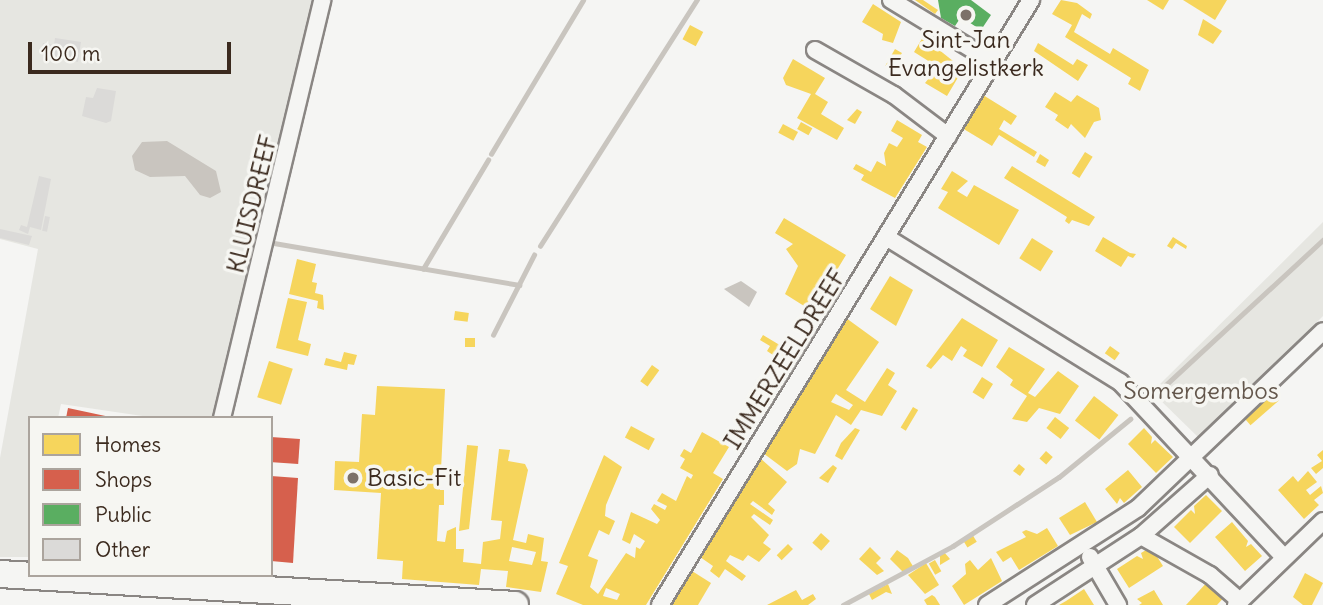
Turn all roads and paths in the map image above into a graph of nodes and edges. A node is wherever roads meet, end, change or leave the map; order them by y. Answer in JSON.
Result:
{"nodes":[{"id":1,"x":322,"y":0,"type":"edge"},
{"id":2,"x":891,"y":0,"type":"edge"},
{"id":3,"x":1031,"y":0,"type":"edge"},
{"id":4,"x":815,"y":50,"type":"dead end"},
{"id":5,"x":993,"y":62,"type":"junction"},
{"id":6,"x":948,"y":136,"type":"junction"},
{"id":7,"x":886,"y":237,"type":"junction"},
{"id":8,"x":1323,"y":331,"type":"edge"},
{"id":9,"x":222,"y":416,"type":"edge"},
{"id":10,"x":1192,"y":454,"type":"junction"},
{"id":11,"x":1210,"y":475,"type":"junction"},
{"id":12,"x":1323,"y":521,"type":"edge"},
{"id":13,"x":1142,"y":536,"type":"junction"},
{"id":14,"x":1083,"y":546,"type":"junction"},
{"id":15,"x":1283,"y":556,"type":"junction"},
{"id":16,"x":1096,"y":566,"type":"junction"},
{"id":17,"x":0,"y":574,"type":"edge"},
{"id":18,"x":28,"y":575,"type":"edge"},
{"id":19,"x":91,"y":577,"type":"edge"},
{"id":20,"x":182,"y":580,"type":"edge"},
{"id":21,"x":256,"y":597,"type":"edge"},
{"id":22,"x":1238,"y":603,"type":"edge"},
{"id":23,"x":515,"y":605,"type":"edge"},
{"id":24,"x":660,"y":605,"type":"edge"},
{"id":25,"x":988,"y":605,"type":"edge"},
{"id":26,"x":1035,"y":605,"type":"edge"},
{"id":27,"x":1118,"y":605,"type":"edge"}],
"edges":[{"from":1,"to":9,"type":"street","name":"KLUISDREEF"},
{"from":2,"to":5,"type":"street"},
{"from":3,"to":5,"type":"street","name":"IMMERZEELDREEF"},
{"from":4,"to":6,"type":"street"},
{"from":5,"to":6,"type":"street","name":"IMMERZEELDREEF"},
{"from":6,"to":7,"type":"street","name":"IMMERZEELDREEF"},
{"from":7,"to":10,"type":"street"},
{"from":7,"to":24,"type":"street","name":"IMMERZEELDREEF"},
{"from":8,"to":10,"type":"street"},
{"from":10,"to":11,"type":"street"},
{"from":10,"to":14,"type":"street"},
{"from":11,"to":13,"type":"street"},
{"from":11,"to":15,"type":"street"},
{"from":12,"to":15,"type":"street"},
{"from":13,"to":16,"type":"street"},
{"from":13,"to":22,"type":"street"},
{"from":14,"to":16,"type":"street"},
{"from":14,"to":25,"type":"street"},
{"from":15,"to":22,"type":"street"},
{"from":16,"to":26,"type":"street"},
{"from":16,"to":27,"type":"street"},
{"from":17,"to":18,"type":"main road"},
{"from":19,"to":20,"type":"main road"},
{"from":20,"to":21,"type":"main road"},
{"from":21,"to":23,"type":"main road"}]}
